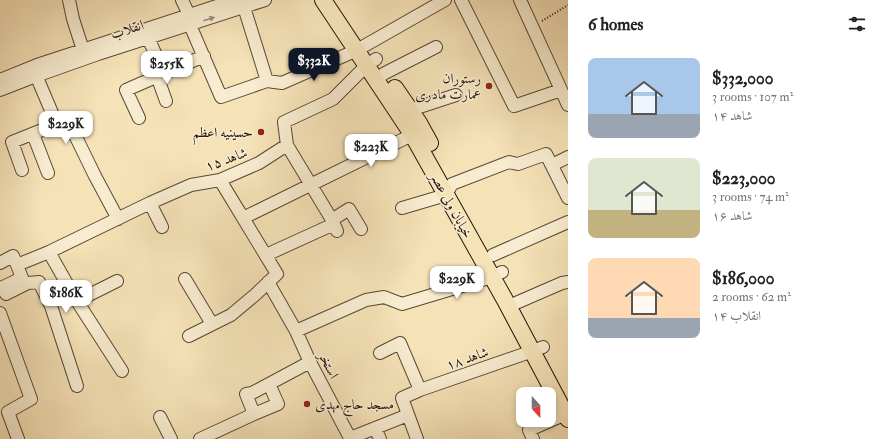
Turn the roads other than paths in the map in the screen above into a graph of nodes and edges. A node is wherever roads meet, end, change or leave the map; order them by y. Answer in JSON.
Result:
{"nodes":[{"id":1,"x":69,"y":0,"type":"edge"},
{"id":2,"x":182,"y":0,"type":"edge"},
{"id":3,"x":265,"y":0,"type":"edge"},
{"id":4,"x":315,"y":0,"type":"edge"},
{"id":5,"x":445,"y":0,"type":"edge"},
{"id":6,"x":461,"y":0,"type":"edge"},
{"id":7,"x":520,"y":0,"type":"edge"},
{"id":8,"x":241,"y":2,"type":"edge"},
{"id":9,"x":331,"y":3,"type":"edge"},
{"id":10,"x":189,"y":20,"type":"junction"},
{"id":11,"x":146,"y":34,"type":"junction"},
{"id":12,"x":436,"y":46,"type":"dead end"},
{"id":13,"x":362,"y":48,"type":"junction"},
{"id":14,"x":83,"y":50,"type":"junction"},
{"id":15,"x":204,"y":56,"type":"junction"},
{"id":16,"x":371,"y":62,"type":"junction"},
{"id":17,"x":34,"y":72,"type":"junction"},
{"id":18,"x":161,"y":75,"type":"junction"},
{"id":19,"x":381,"y":76,"type":"junction"},
{"id":20,"x":0,"y":80,"type":"edge"},
{"id":21,"x":267,"y":81,"type":"junction"},
{"id":22,"x":0,"y":90,"type":"edge"},
{"id":23,"x":561,"y":90,"type":"junction"},
{"id":24,"x":456,"y":95,"type":"dead end"},
{"id":25,"x":166,"y":101,"type":"dead end"},
{"id":26,"x":568,"y":105,"type":"edge"},
{"id":27,"x":405,"y":113,"type":"junction"},
{"id":28,"x":139,"y":118,"type":"dead end"},
{"id":29,"x":57,"y":124,"type":"junction"},
{"id":30,"x":418,"y":132,"type":"junction"},
{"id":31,"x":33,"y":134,"type":"junction"},
{"id":32,"x":287,"y":145,"type":"junction"},
{"id":33,"x":568,"y":157,"type":"edge"},
{"id":34,"x":552,"y":165,"type":"junction"},
{"id":35,"x":22,"y":170,"type":"dead end"},
{"id":36,"x":48,"y":173,"type":"dead end"},
{"id":37,"x":220,"y":180,"type":"junction"},
{"id":38,"x":311,"y":185,"type":"junction"},
{"id":39,"x":449,"y":189,"type":"junction"},
{"id":40,"x":568,"y":198,"type":"edge"},
{"id":41,"x":150,"y":203,"type":"junction"},
{"id":42,"x":402,"y":208,"type":"dead end"},
{"id":43,"x":243,"y":218,"type":"junction"},
{"id":44,"x":118,"y":219,"type":"junction"},
{"id":45,"x":568,"y":222,"type":"edge"},
{"id":46,"x":334,"y":225,"type":"junction"},
{"id":47,"x":162,"y":228,"type":"dead end"},
{"id":48,"x":361,"y":229,"type":"dead end"},
{"id":49,"x":49,"y":252,"type":"junction"},
{"id":50,"x":266,"y":255,"type":"junction"},
{"id":51,"x":492,"y":255,"type":"junction"},
{"id":52,"x":0,"y":263,"type":"edge"},
{"id":53,"x":17,"y":265,"type":"junction"},
{"id":54,"x":497,"y":274,"type":"junction"},
{"id":55,"x":185,"y":279,"type":"dead end"},
{"id":56,"x":117,"y":281,"type":"dead end"},
{"id":57,"x":268,"y":282,"type":"junction"},
{"id":58,"x":568,"y":282,"type":"edge"},
{"id":59,"x":77,"y":301,"type":"junction"},
{"id":60,"x":514,"y":304,"type":"junction"},
{"id":61,"x":0,"y":313,"type":"edge"},
{"id":62,"x":212,"y":324,"type":"junction"},
{"id":63,"x":296,"y":331,"type":"junction"},
{"id":64,"x":188,"y":336,"type":"dead end"},
{"id":65,"x":538,"y":349,"type":"junction"},
{"id":66,"x":380,"y":353,"type":"dead end"},
{"id":67,"x":310,"y":362,"type":"junction"},
{"id":68,"x":122,"y":371,"type":"dead end"},
{"id":69,"x":269,"y":384,"type":"junction"},
{"id":70,"x":77,"y":386,"type":"dead end"},
{"id":71,"x":420,"y":390,"type":"junction"},
{"id":72,"x":568,"y":396,"type":"edge"},
{"id":73,"x":4,"y":413,"type":"edge"},
{"id":74,"x":254,"y":414,"type":"junction"},
{"id":75,"x":408,"y":415,"type":"junction"},
{"id":76,"x":567,"y":416,"type":"edge"},
{"id":77,"x":160,"y":417,"type":"dead end"},
{"id":78,"x":378,"y":433,"type":"edge"},
{"id":79,"x":531,"y":435,"type":"edge"},
{"id":80,"x":18,"y":439,"type":"edge"},
{"id":81,"x":171,"y":439,"type":"edge"},
{"id":82,"x":200,"y":439,"type":"edge"},
{"id":83,"x":417,"y":439,"type":"edge"}],
"edges":[{"from":1,"to":14,"type":"street"},
{"from":2,"to":10,"type":"street"},
{"from":3,"to":8,"type":"street","name":"انقلاب"},
{"from":4,"to":9,"type":"street"},
{"from":5,"to":13,"type":"street"},
{"from":6,"to":23,"type":"street"},
{"from":7,"to":23,"type":"street"},
{"from":8,"to":10,"type":"street","name":"انقلاب"},
{"from":8,"to":21,"type":"street"},
{"from":9,"to":13,"type":"main road","name":"خیابان ولی عصر"},
{"from":10,"to":11,"type":"street","name":"انقلاب"},
{"from":10,"to":15,"type":"street"},
{"from":11,"to":14,"type":"street","name":"انقلاب"},
{"from":11,"to":17,"type":"street","name":"انقلاب"},
{"from":11,"to":18,"type":"street"},
{"from":12,"to":19,"type":"street"},
{"from":13,"to":16,"type":"main road","name":"خیابان ولی عصر"},
{"from":13,"to":21,"type":"street"},
{"from":14,"to":17,"type":"street","name":"انقلاب"},
{"from":15,"to":18,"type":"street"},
{"from":15,"to":21,"type":"street"},
{"from":16,"to":19,"type":"main road","name":"خیابان ولی عصر"},
{"from":16,"to":32,"type":"street"},
{"from":17,"to":20,"type":"street","name":"انقلاب"},
{"from":17,"to":22,"type":"street","name":"انقلاب"},
{"from":17,"to":29,"type":"street"},
{"from":18,"to":25,"type":"street"},
{"from":18,"to":28,"type":"street"},
{"from":19,"to":27,"type":"main road","name":"خیابان ولی عصر"},
{"from":23,"to":26,"type":"street"},
{"from":24,"to":27,"type":"street"},
{"from":27,"to":30,"type":"main road","name":"خیابان ولی عصر"},
{"from":29,"to":31,"type":"street"},
{"from":29,"to":44,"type":"street"},
{"from":30,"to":38,"type":"street"},
{"from":30,"to":39,"type":"main road","name":"خیابان ولی عصر"},
{"from":31,"to":35,"type":"street"},
{"from":31,"to":36,"type":"street"},
{"from":32,"to":37,"type":"street","name":"شاهد ۱۵"},
{"from":32,"to":38,"type":"street"},
{"from":33,"to":34,"type":"street"},
{"from":34,"to":39,"type":"street"},
{"from":34,"to":40,"type":"street"},
{"from":37,"to":41,"type":"street","name":"شاهد ۱۵"},
{"from":37,"to":43,"type":"street"},
{"from":38,"to":43,"type":"street"},
{"from":38,"to":46,"type":"street"},
{"from":39,"to":42,"type":"street"},
{"from":39,"to":51,"type":"main road","name":"خیابان ولی عصر"},
{"from":39,"to":54,"type":"main road","name":"خیابان ولی عصر"},
{"from":41,"to":44,"type":"street","name":"شاهد ۱۵"},
{"from":41,"to":47,"type":"street"},
{"from":43,"to":50,"type":"street"},
{"from":44,"to":49,"type":"street","name":"شاهد ۱۵"},
{"from":45,"to":51,"type":"street"},
{"from":46,"to":48,"type":"street"},
{"from":46,"to":50,"type":"street"},
{"from":49,"to":53,"type":"street","name":"شاهد ۱۵"},
{"from":49,"to":59,"type":"street"},
{"from":50,"to":57,"type":"street"},
{"from":51,"to":54,"type":"main road","name":"خیابان ولی عصر"},
{"from":52,"to":53,"type":"street"},
{"from":53,"to":70,"type":"street"},
{"from":54,"to":60,"type":"main road","name":"خیابان ولی عصر"},
{"from":54,"to":63,"type":"street"},
{"from":55,"to":62,"type":"street"},
{"from":56,"to":59,"type":"street"},
{"from":57,"to":62,"type":"street"},
{"from":57,"to":63,"type":"street","name":"استخر"},
{"from":58,"to":60,"type":"street"},
{"from":59,"to":68,"type":"street"},
{"from":60,"to":65,"type":"main road","name":"خیابان ولی عصر"},
{"from":61,"to":73,"type":"street"},
{"from":62,"to":64,"type":"street"},
{"from":63,"to":67,"type":"street","name":"استخر"},
{"from":65,"to":71,"type":"street","name":"شاهد ۱۸"},
{"from":65,"to":72,"type":"main road","name":"خیابان ولی عصر"},
{"from":65,"to":76,"type":"main road","name":"خیابان ولی عصر"},
{"from":66,"to":71,"type":"street"},
{"from":67,"to":69,"type":"street"},
{"from":67,"to":78,"type":"street","name":"استخر"},
{"from":69,"to":74,"type":"street"},
{"from":69,"to":74,"type":"street"},
{"from":71,"to":75,"type":"street","name":"شاهد ۱۸"},
{"from":73,"to":80,"type":"street"},
{"from":74,"to":82,"type":"street"},
{"from":75,"to":78,"type":"street","name":"استخر"},
{"from":75,"to":83,"type":"street"},
{"from":76,"to":79,"type":"street"},
{"from":77,"to":81,"type":"street"}]}
